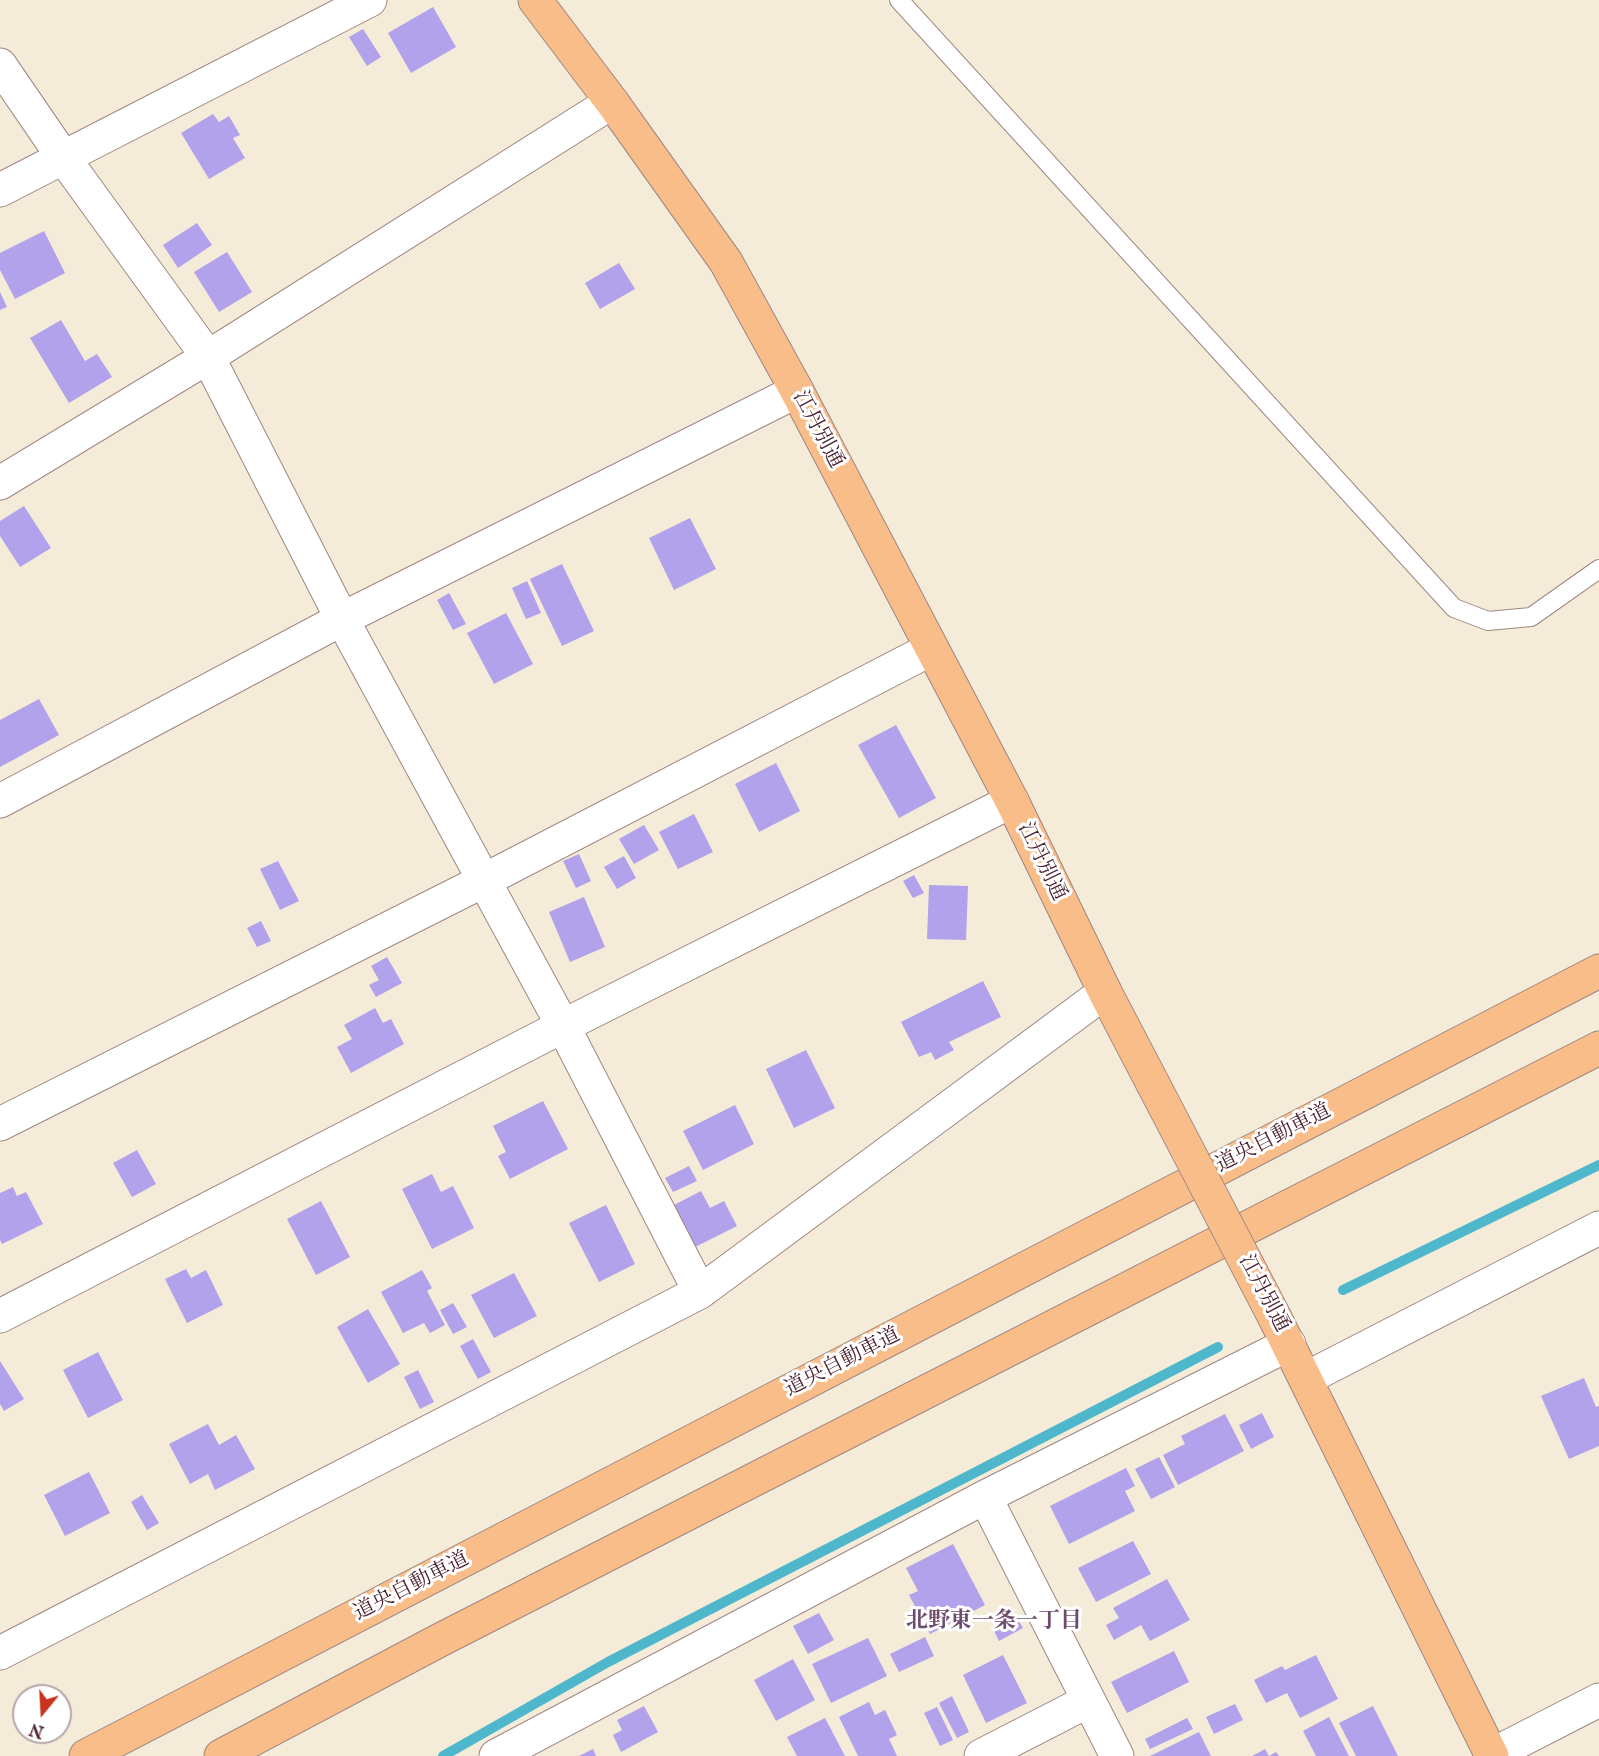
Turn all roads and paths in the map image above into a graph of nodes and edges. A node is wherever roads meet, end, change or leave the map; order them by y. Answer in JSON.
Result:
{"nodes":[{"id":1,"x":370,"y":0,"type":"edge"},
{"id":2,"x":535,"y":0,"type":"edge"},
{"id":3,"x":899,"y":0,"type":"edge"},
{"id":4,"x":0,"y":65,"type":"edge"},
{"id":5,"x":612,"y":102,"type":"junction"},
{"id":6,"x":63,"y":157,"type":"junction"},
{"id":7,"x":0,"y":190,"type":"edge"},
{"id":8,"x":208,"y":357,"type":"junction"},
{"id":9,"x":797,"y":391,"type":"junction"},
{"id":10,"x":0,"y":483,"type":"edge"},
{"id":11,"x":1599,"y":569,"type":"edge"},
{"id":12,"x":342,"y":619,"type":"junction"},
{"id":13,"x":931,"y":649,"type":"junction"},
{"id":14,"x":0,"y":801,"type":"edge"},
{"id":15,"x":1012,"y":801,"type":"junction"},
{"id":16,"x":483,"y":881,"type":"junction"},
{"id":17,"x":1599,"y":971,"type":"edge"},
{"id":18,"x":1105,"y":992,"type":"junction"},
{"id":19,"x":563,"y":1026,"type":"junction"},
{"id":20,"x":1599,"y":1048,"type":"edge"},
{"id":21,"x":0,"y":1124,"type":"edge"},
{"id":22,"x":1599,"y":1228,"type":"edge"},
{"id":23,"x":700,"y":1292,"type":"junction"},
{"id":24,"x":0,"y":1316,"type":"edge"},
{"id":25,"x":1282,"y":1331,"type":"junction"},
{"id":26,"x":1307,"y":1378,"type":"junction"},
{"id":27,"x":986,"y":1497,"type":"junction"},
{"id":28,"x":0,"y":1653,"type":"edge"},
{"id":29,"x":1599,"y":1700,"type":"edge"},
{"id":30,"x":1088,"y":1701,"type":"junction"},
{"id":31,"x":87,"y":1756,"type":"edge"},
{"id":32,"x":221,"y":1756,"type":"edge"},
{"id":33,"x":496,"y":1756,"type":"edge"},
{"id":34,"x":981,"y":1756,"type":"edge"},
{"id":35,"x":1117,"y":1756,"type":"edge"},
{"id":36,"x":1492,"y":1756,"type":"edge"}],
"edges":[{"from":1,"to":6,"type":"street"},
{"from":2,"to":5,"type":"main road","name":"江丹別通"},
{"from":3,"to":11,"type":"lane"},
{"from":4,"to":6,"type":"street"},
{"from":5,"to":8,"type":"street"},
{"from":5,"to":9,"type":"main road","name":"江丹別通"},
{"from":6,"to":7,"type":"street"},
{"from":6,"to":8,"type":"street"},
{"from":8,"to":10,"type":"street"},
{"from":8,"to":12,"type":"street"},
{"from":9,"to":12,"type":"street"},
{"from":9,"to":13,"type":"main road","name":"江丹別通"},
{"from":12,"to":14,"type":"street"},
{"from":12,"to":16,"type":"street"},
{"from":13,"to":15,"type":"main road","name":"江丹別通"},
{"from":13,"to":16,"type":"street"},
{"from":15,"to":18,"type":"main road","name":"江丹別通"},
{"from":15,"to":19,"type":"street"},
{"from":16,"to":19,"type":"street"},
{"from":16,"to":21,"type":"street"},
{"from":17,"to":31,"type":"main road","name":"道央自動車道"},
{"from":18,"to":23,"type":"street"},
{"from":18,"to":25,"type":"main road","name":"江丹別通","bridge":true},
{"from":19,"to":23,"type":"street"},
{"from":19,"to":24,"type":"street"},
{"from":20,"to":32,"type":"main road"},
{"from":22,"to":26,"type":"street"},
{"from":23,"to":28,"type":"street"},
{"from":25,"to":26,"type":"main road","name":"江丹別通"},
{"from":25,"to":27,"type":"street"},
{"from":26,"to":36,"type":"main road","name":"江丹別通"},
{"from":27,"to":30,"type":"street"},
{"from":27,"to":33,"type":"street"},
{"from":29,"to":36,"type":"street"},
{"from":30,"to":34,"type":"street"},
{"from":30,"to":35,"type":"street"}]}
